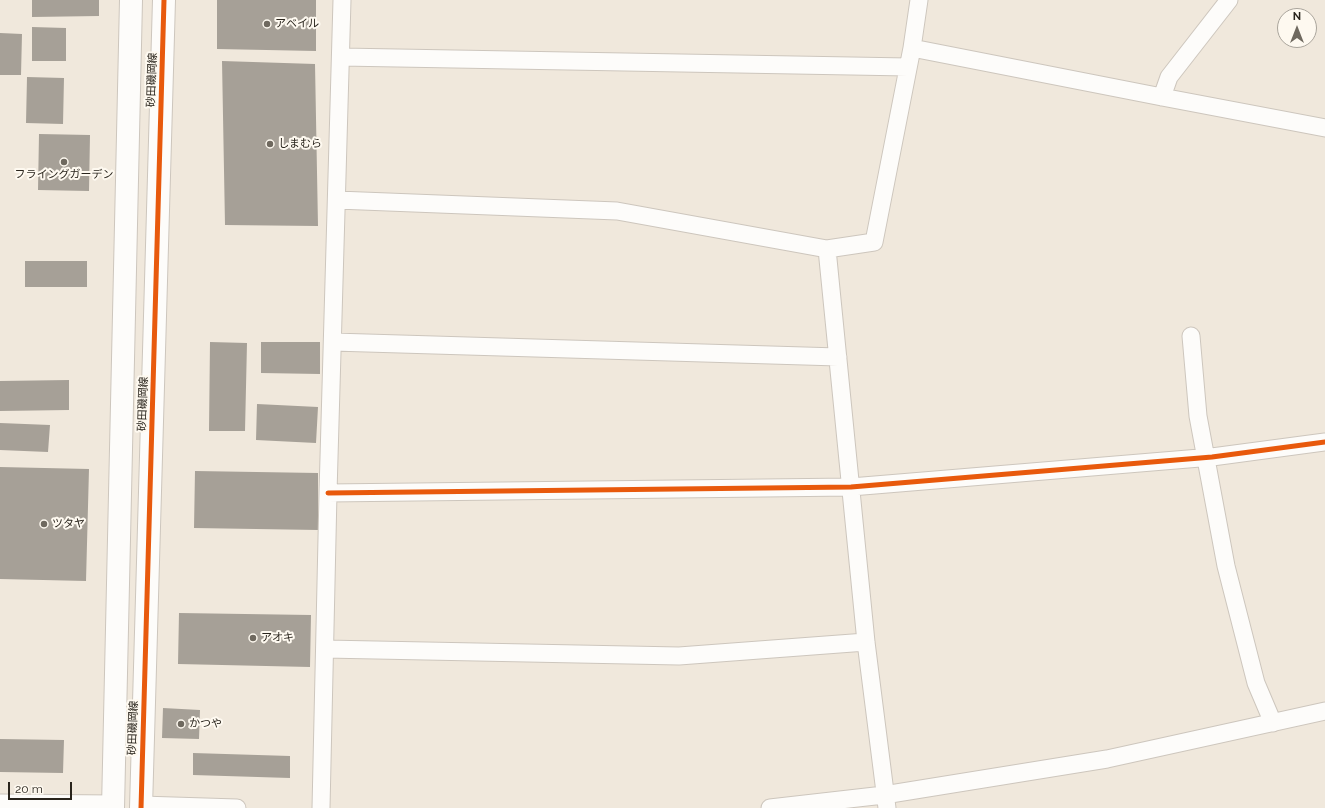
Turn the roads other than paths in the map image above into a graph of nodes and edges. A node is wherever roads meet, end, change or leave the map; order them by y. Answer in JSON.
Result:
{"nodes":[{"id":1,"x":131,"y":0,"type":"edge"},
{"id":2,"x":164,"y":0,"type":"edge"},
{"id":3,"x":342,"y":0,"type":"edge"},
{"id":4,"x":919,"y":0,"type":"edge"},
{"id":5,"x":1229,"y":0,"type":"edge"},
{"id":6,"x":912,"y":48,"type":"junction"},
{"id":7,"x":341,"y":58,"type":"junction"},
{"id":8,"x":908,"y":67,"type":"junction"},
{"id":9,"x":1162,"y":97,"type":"junction"},
{"id":10,"x":1325,"y":128,"type":"edge"},
{"id":11,"x":336,"y":200,"type":"junction"},
{"id":12,"x":828,"y":249,"type":"junction"},
{"id":13,"x":1191,"y":336,"type":"dead end"},
{"id":14,"x":333,"y":342,"type":"junction"},
{"id":15,"x":838,"y":357,"type":"junction"},
{"id":16,"x":1325,"y":442,"type":"edge"},
{"id":17,"x":1206,"y":458,"type":"junction"},
{"id":18,"x":851,"y":487,"type":"junction"},
{"id":19,"x":328,"y":493,"type":"junction"},
{"id":20,"x":866,"y":642,"type":"junction"},
{"id":21,"x":325,"y":649,"type":"junction"},
{"id":22,"x":1325,"y":711,"type":"edge"},
{"id":23,"x":1273,"y":723,"type":"junction"},
{"id":24,"x":886,"y":801,"type":"edge"},
{"id":25,"x":0,"y":803,"type":"edge"},
{"id":26,"x":113,"y":806,"type":"edge"},
{"id":27,"x":141,"y":806,"type":"edge"},
{"id":28,"x":237,"y":808,"type":"edge"},
{"id":29,"x":321,"y":808,"type":"edge"},
{"id":30,"x":770,"y":808,"type":"edge"}],
"edges":[{"from":1,"to":26,"type":"street","name":"砂田磯岡線"},
{"from":2,"to":27,"type":"street","name":"砂田磯岡線"},
{"from":3,"to":7,"type":"street"},
{"from":4,"to":6,"type":"street"},
{"from":5,"to":9,"type":"street"},
{"from":6,"to":8,"type":"street"},
{"from":6,"to":9,"type":"street"},
{"from":7,"to":8,"type":"street"},
{"from":7,"to":11,"type":"street"},
{"from":8,"to":12,"type":"street"},
{"from":9,"to":10,"type":"street"},
{"from":11,"to":12,"type":"street"},
{"from":11,"to":14,"type":"street"},
{"from":12,"to":15,"type":"street"},
{"from":13,"to":17,"type":"street"},
{"from":14,"to":15,"type":"street"},
{"from":14,"to":19,"type":"street"},
{"from":15,"to":18,"type":"street"},
{"from":16,"to":17,"type":"street"},
{"from":17,"to":18,"type":"street"},
{"from":17,"to":23,"type":"street"},
{"from":18,"to":19,"type":"street"},
{"from":18,"to":20,"type":"street"},
{"from":19,"to":21,"type":"street"},
{"from":20,"to":21,"type":"street"},
{"from":20,"to":24,"type":"street"},
{"from":21,"to":29,"type":"street"},
{"from":22,"to":23,"type":"street"},
{"from":23,"to":24,"type":"street"},
{"from":24,"to":30,"type":"street"},
{"from":25,"to":26,"type":"street"},
{"from":27,"to":28,"type":"street"}]}
